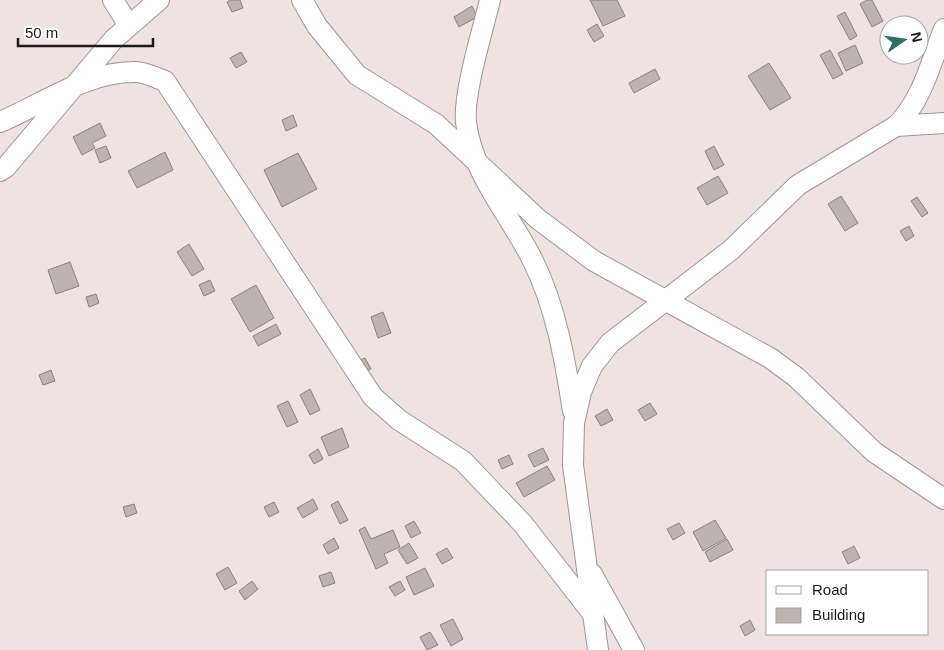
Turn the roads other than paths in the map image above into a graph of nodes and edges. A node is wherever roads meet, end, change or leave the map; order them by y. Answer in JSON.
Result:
{"nodes":[{"id":1,"x":113,"y":0,"type":"edge"},
{"id":2,"x":159,"y":0,"type":"edge"},
{"id":3,"x":302,"y":0,"type":"edge"},
{"id":4,"x":490,"y":0,"type":"edge"},
{"id":5,"x":129,"y":26,"type":"junction"},
{"id":6,"x":944,"y":29,"type":"edge"},
{"id":7,"x":74,"y":87,"type":"junction"},
{"id":8,"x":0,"y":122,"type":"edge"},
{"id":9,"x":944,"y":123,"type":"edge"},
{"id":10,"x":896,"y":126,"type":"junction"},
{"id":11,"x":476,"y":162,"type":"junction"},
{"id":12,"x":2,"y":173,"type":"edge"},
{"id":13,"x":666,"y":300,"type":"junction"},
{"id":14,"x":574,"y":423,"type":"junction"},
{"id":15,"x":944,"y":499,"type":"edge"},
{"id":16,"x":586,"y":564,"type":"junction"},
{"id":17,"x":593,"y":614,"type":"junction"},
{"id":18,"x":598,"y":650,"type":"edge"},
{"id":19,"x":634,"y":650,"type":"edge"}],
"edges":[{"from":1,"to":5,"type":"street"},
{"from":2,"to":5,"type":"street"},
{"from":3,"to":11,"type":"street"},
{"from":4,"to":11,"type":"street"},
{"from":5,"to":7,"type":"street"},
{"from":6,"to":10,"type":"street"},
{"from":7,"to":8,"type":"street"},
{"from":7,"to":12,"type":"street"},
{"from":7,"to":17,"type":"street"},
{"from":9,"to":10,"type":"street"},
{"from":10,"to":13,"type":"street"},
{"from":11,"to":13,"type":"street"},
{"from":11,"to":14,"type":"street"},
{"from":13,"to":14,"type":"street"},
{"from":13,"to":15,"type":"street"},
{"from":14,"to":16,"type":"street"},
{"from":16,"to":17,"type":"street"},
{"from":16,"to":19,"type":"street"},
{"from":17,"to":18,"type":"street"}]}
